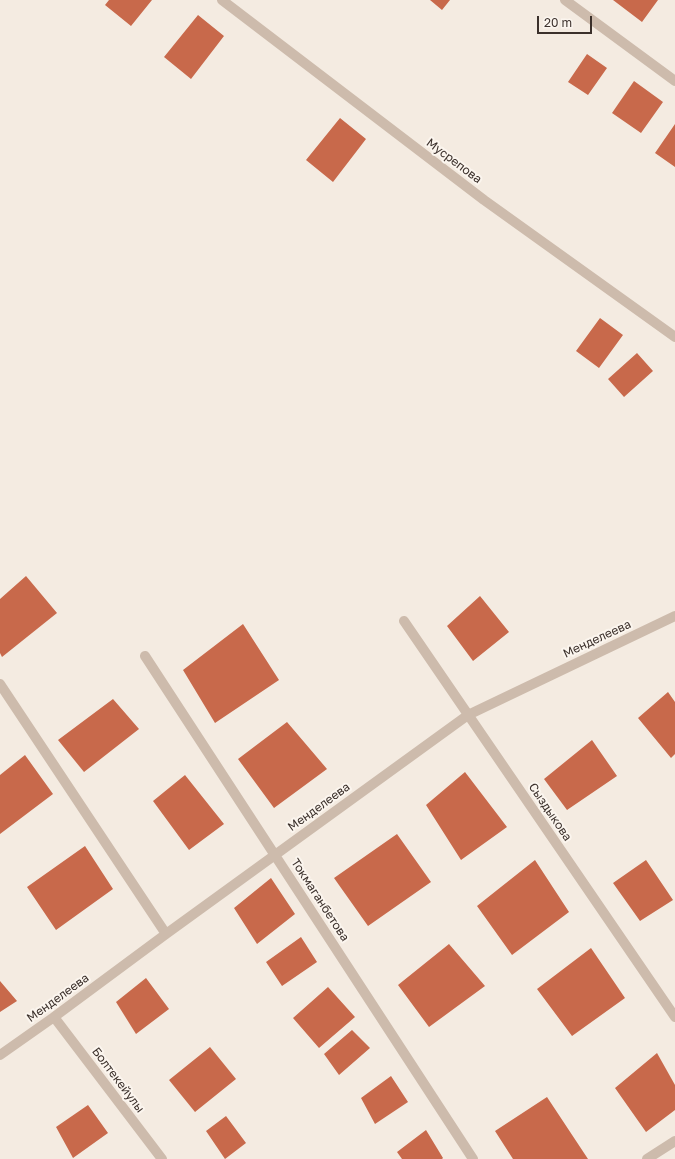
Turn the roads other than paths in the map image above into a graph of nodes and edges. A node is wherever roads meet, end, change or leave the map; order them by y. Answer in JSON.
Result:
{"nodes":[{"id":1,"x":222,"y":0,"type":"edge"},
{"id":2,"x":565,"y":0,"type":"edge"},
{"id":3,"x":675,"y":81,"type":"edge"},
{"id":4,"x":675,"y":337,"type":"edge"},
{"id":5,"x":675,"y":616,"type":"edge"},
{"id":6,"x":404,"y":621,"type":"dead end"},
{"id":7,"x":145,"y":656,"type":"dead end"},
{"id":8,"x":0,"y":684,"type":"edge"},
{"id":9,"x":468,"y":715,"type":"junction"},
{"id":10,"x":275,"y":855,"type":"junction"},
{"id":11,"x":166,"y":934,"type":"junction"},
{"id":12,"x":54,"y":1017,"type":"junction"},
{"id":13,"x":675,"y":1017,"type":"edge"},
{"id":14,"x":0,"y":1055,"type":"edge"},
{"id":15,"x":675,"y":1141,"type":"edge"},
{"id":16,"x":162,"y":1159,"type":"edge"},
{"id":17,"x":473,"y":1159,"type":"edge"},
{"id":18,"x":647,"y":1159,"type":"edge"}],
"edges":[{"from":1,"to":4,"type":"street","name":"Мусрепова"},
{"from":2,"to":3,"type":"street"},
{"from":5,"to":9,"type":"street","name":"Менделеева"},
{"from":6,"to":9,"type":"street","name":"Сыздыкова"},
{"from":7,"to":10,"type":"street","name":"Токмаганбетова"},
{"from":8,"to":11,"type":"street"},
{"from":9,"to":10,"type":"street","name":"Менделеева"},
{"from":9,"to":13,"type":"street","name":"Сыздыкова"},
{"from":10,"to":11,"type":"street","name":"Менделеева"},
{"from":10,"to":17,"type":"street","name":"Токмаганбетова"},
{"from":11,"to":12,"type":"street","name":"Менделеева"},
{"from":12,"to":14,"type":"street","name":"Менделеева"},
{"from":12,"to":16,"type":"street","name":"Болтекейулы"},
{"from":15,"to":18,"type":"street"}]}
